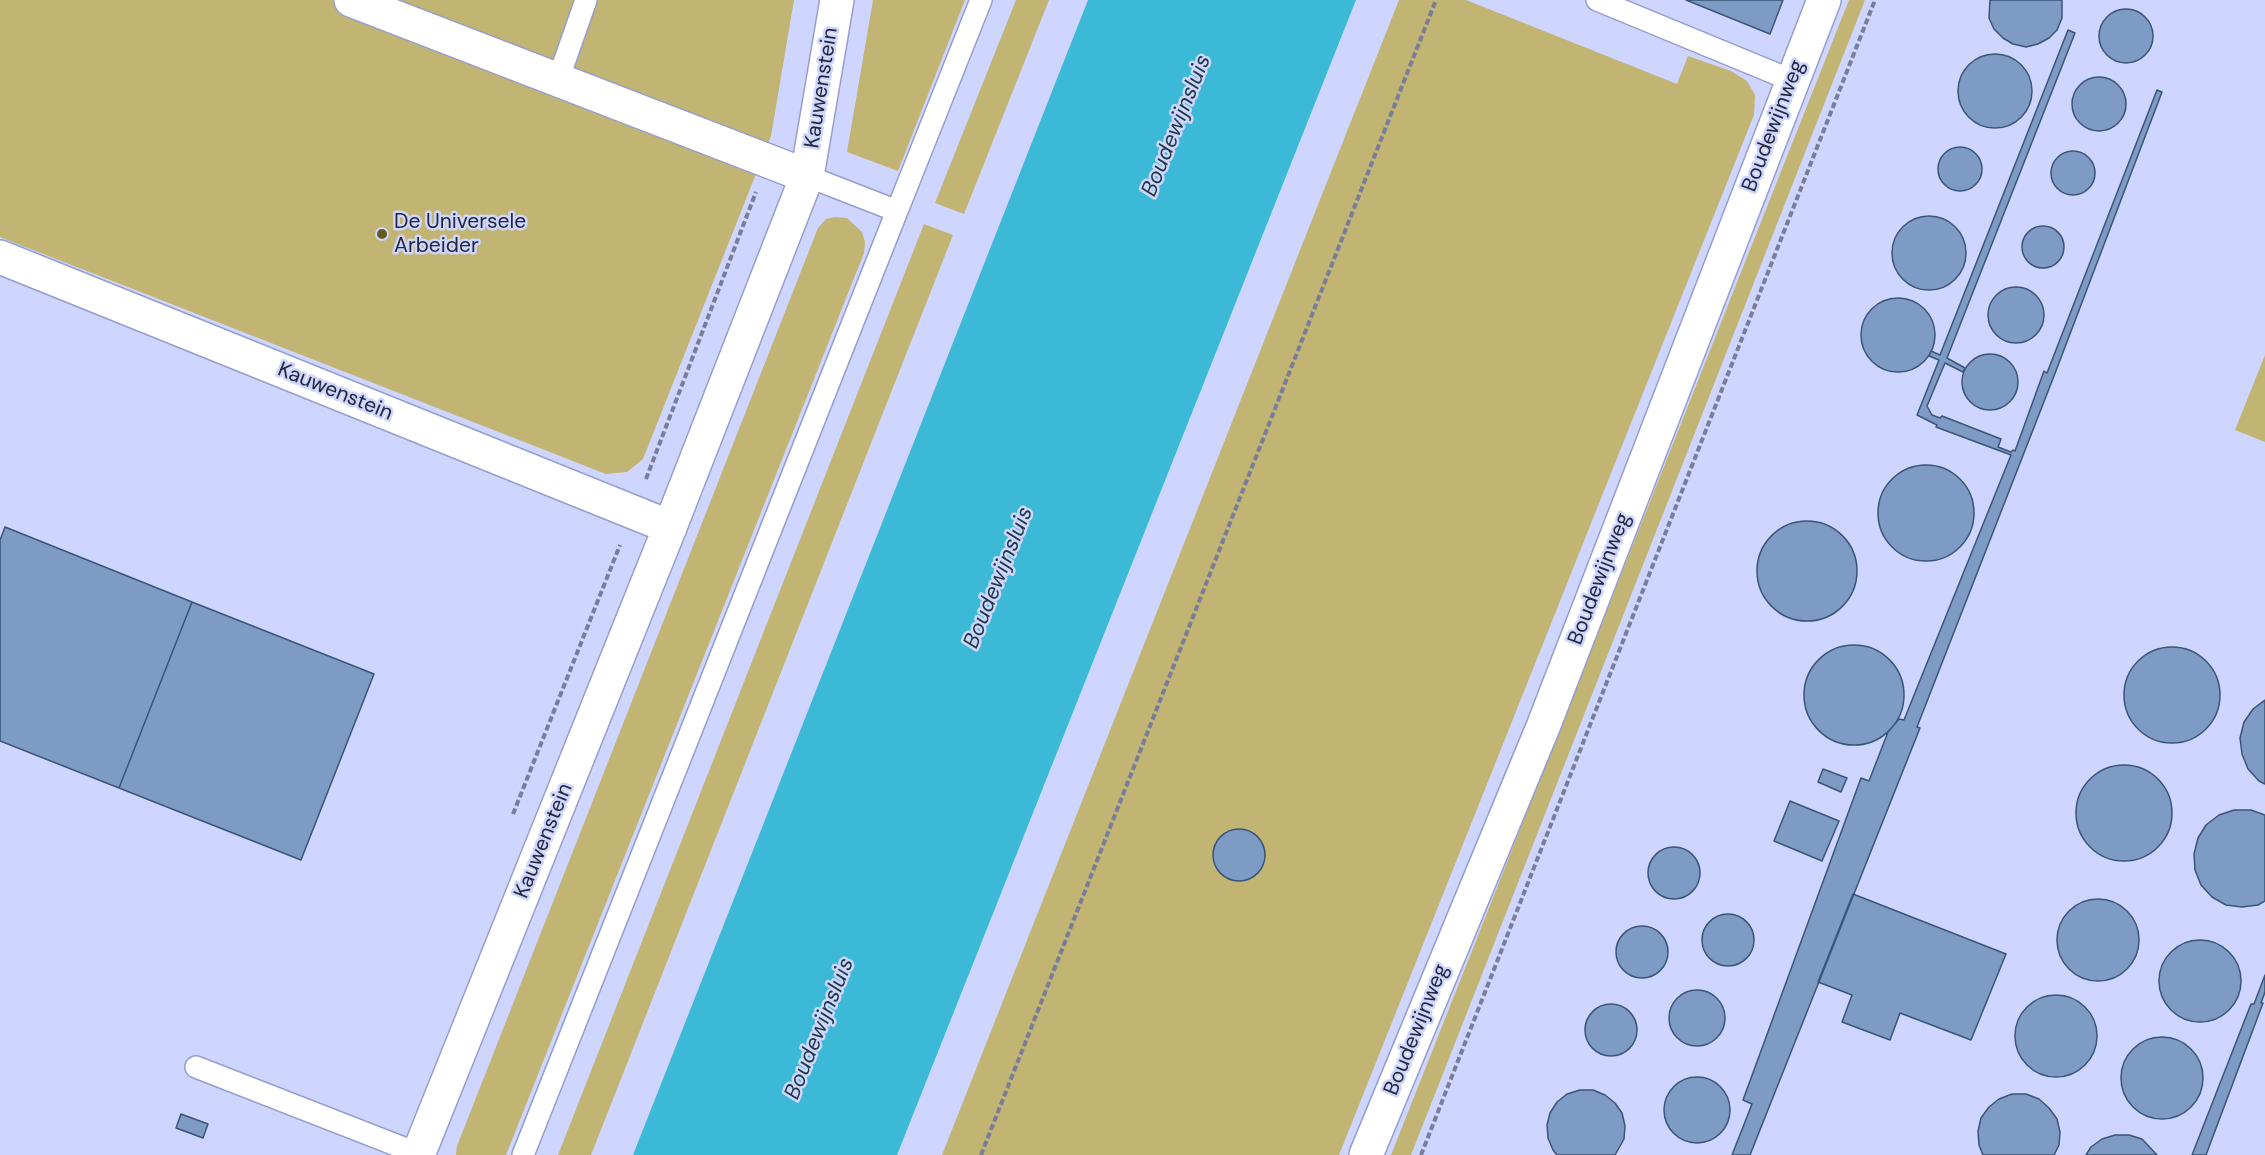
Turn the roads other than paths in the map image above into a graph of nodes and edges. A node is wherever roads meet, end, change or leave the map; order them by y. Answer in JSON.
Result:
{"nodes":[{"id":1,"x":351,"y":0,"type":"edge"},
{"id":2,"x":586,"y":0,"type":"edge"},
{"id":3,"x":837,"y":0,"type":"edge"},
{"id":4,"x":981,"y":0,"type":"edge"},
{"id":5,"x":1597,"y":0,"type":"edge"},
{"id":6,"x":1824,"y":0,"type":"edge"},
{"id":7,"x":558,"y":80,"type":"junction"},
{"id":8,"x":1791,"y":80,"type":"junction"},
{"id":9,"x":807,"y":176,"type":"junction"},
{"id":10,"x":897,"y":211,"type":"junction"},
{"id":11,"x":0,"y":257,"type":"edge"},
{"id":12,"x":670,"y":527,"type":"junction"},
{"id":13,"x":196,"y":1067,"type":"dead end"},
{"id":14,"x":419,"y":1155,"type":"edge"},
{"id":15,"x":523,"y":1155,"type":"edge"},
{"id":16,"x":1366,"y":1155,"type":"edge"}],
"edges":[{"from":1,"to":7,"type":"street","name":"Kauwenstein"},
{"from":2,"to":7,"type":"lane"},
{"from":3,"to":9,"type":"street","name":"Kauwenstein"},
{"from":4,"to":10,"type":"lane"},
{"from":5,"to":8,"type":"lane"},
{"from":6,"to":8,"type":"street","name":"Boudewijnweg"},
{"from":7,"to":9,"type":"street","name":"Kauwenstein"},
{"from":8,"to":16,"type":"street","name":"Boudewijnweg"},
{"from":9,"to":10,"type":"lane"},
{"from":9,"to":12,"type":"street","name":"Kauwenstein"},
{"from":10,"to":15,"type":"lane"},
{"from":11,"to":12,"type":"street","name":"Kauwenstein"},
{"from":12,"to":14,"type":"street","name":"Kauwenstein"},
{"from":13,"to":14,"type":"lane"}]}
